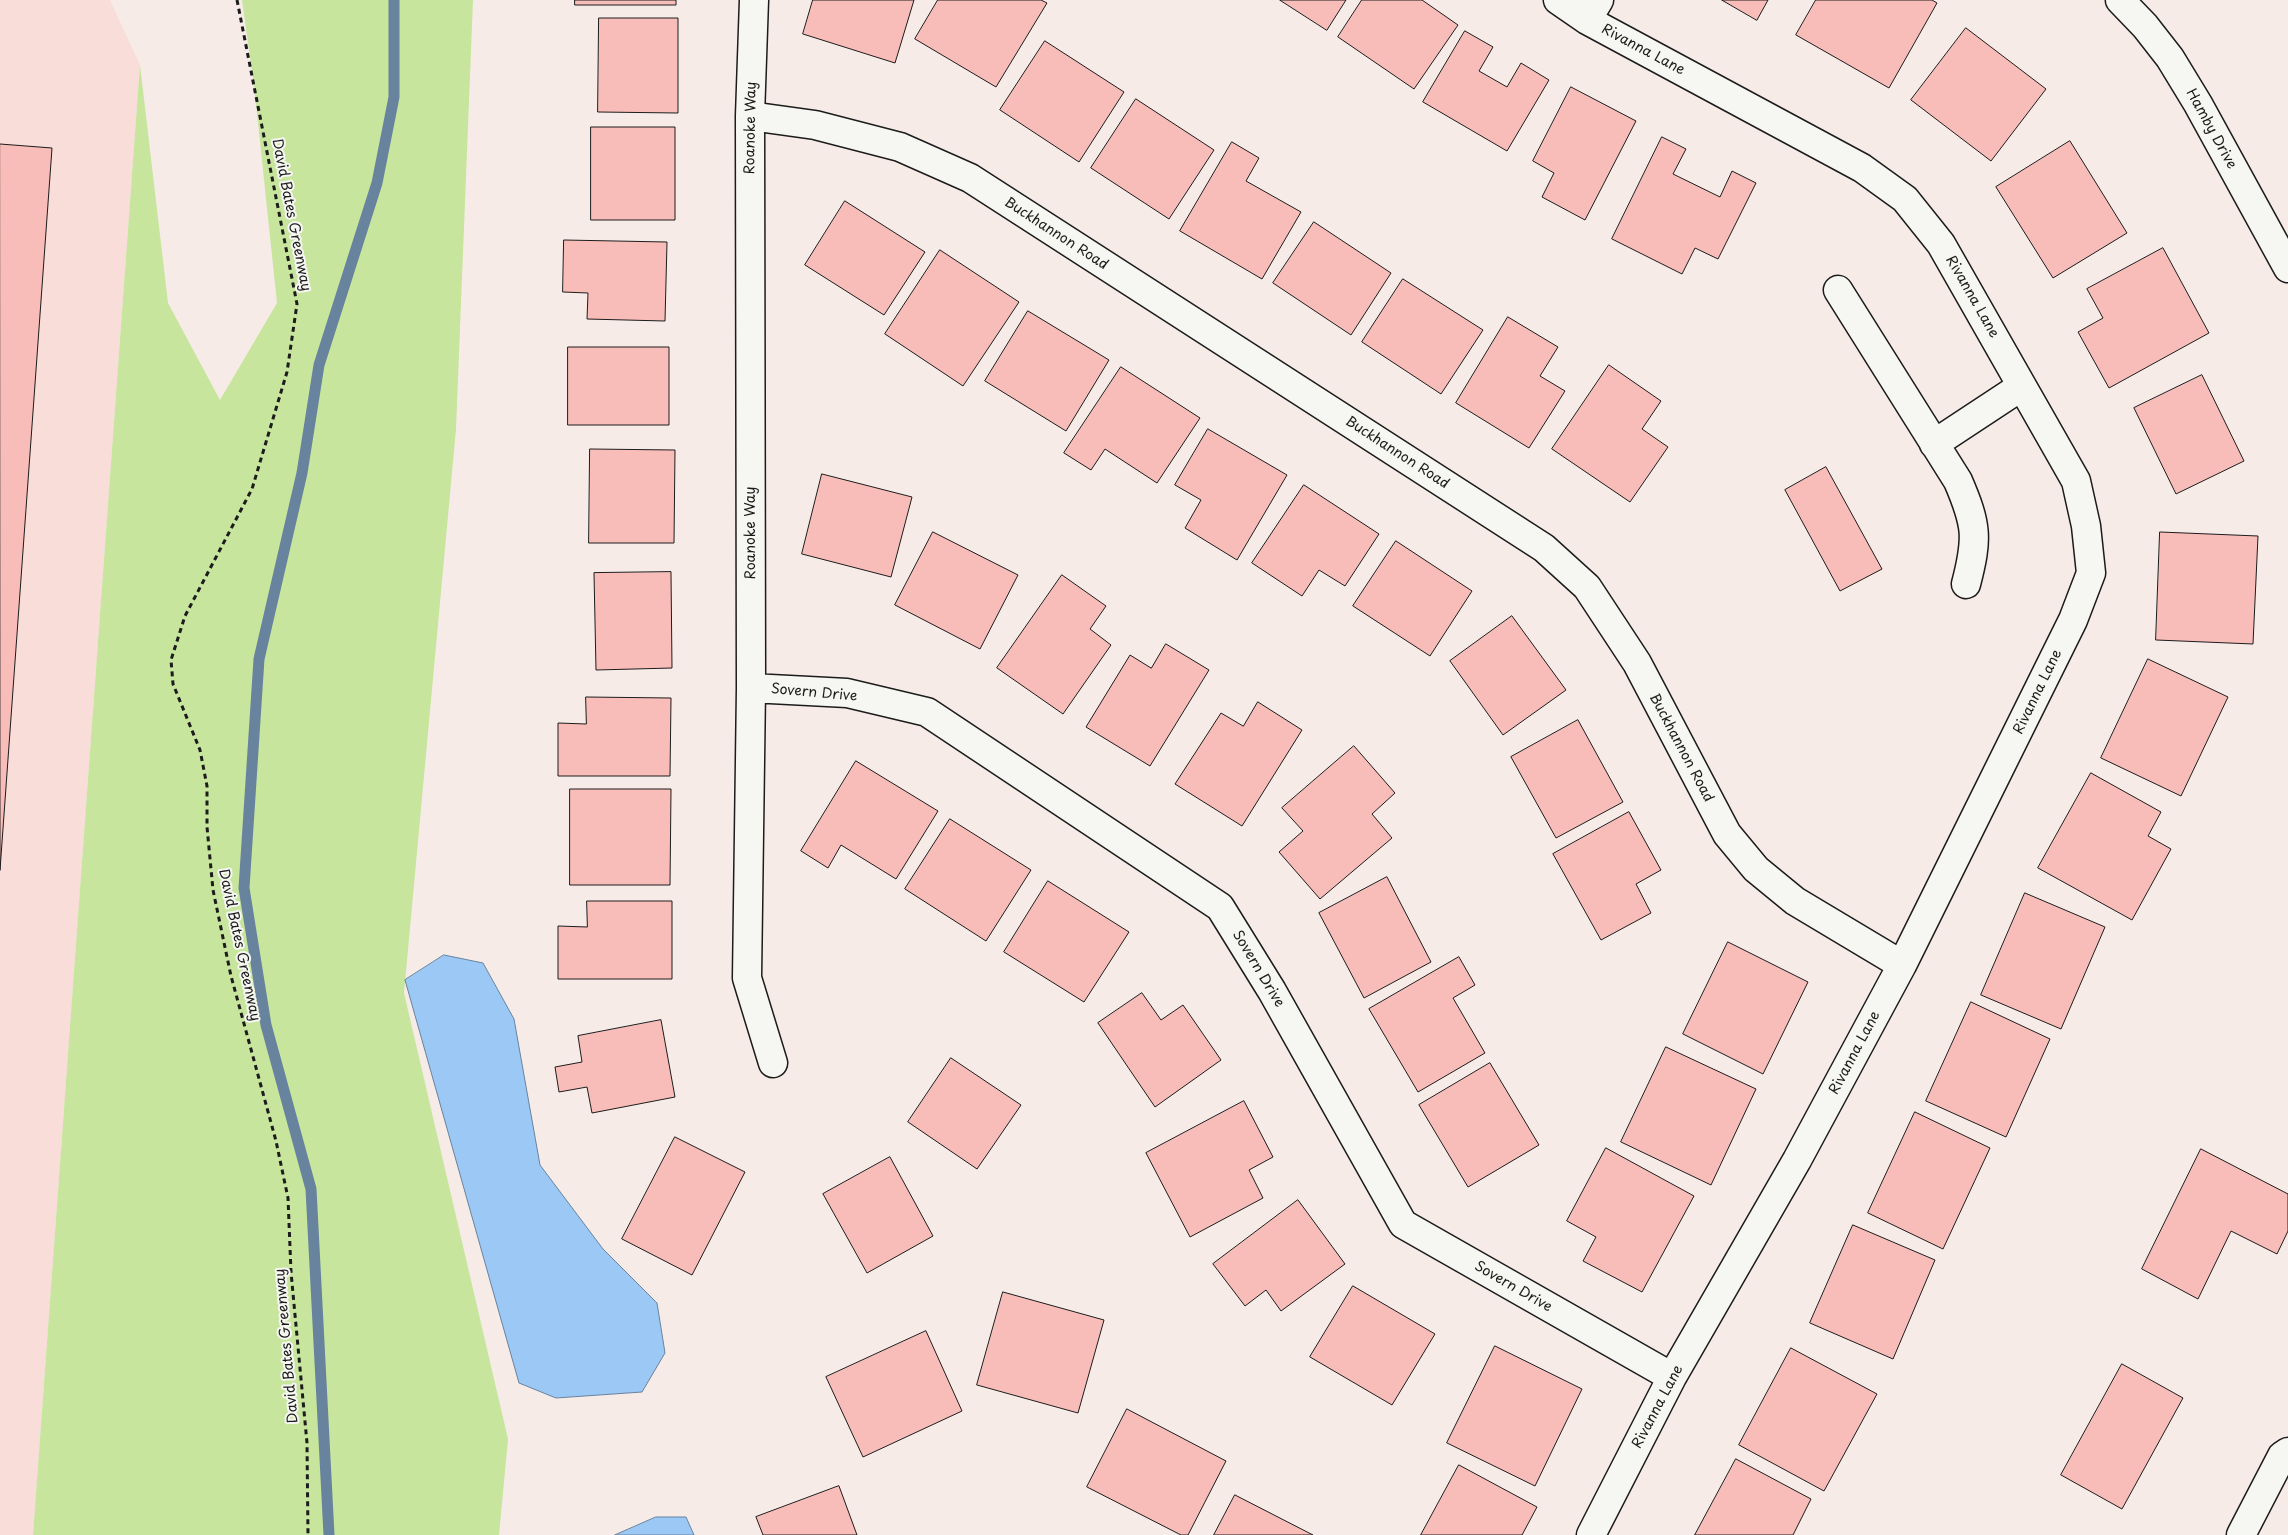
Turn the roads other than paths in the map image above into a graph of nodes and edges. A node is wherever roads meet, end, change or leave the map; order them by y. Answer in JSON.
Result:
{"nodes":[{"id":1,"x":754,"y":0,"type":"edge"},
{"id":2,"x":1558,"y":0,"type":"edge"},
{"id":3,"x":2120,"y":0,"type":"edge"},
{"id":4,"x":1593,"y":10,"type":"edge"},
{"id":5,"x":750,"y":116,"type":"junction"},
{"id":6,"x":2288,"y":268,"type":"edge"},
{"id":7,"x":1838,"y":290,"type":"dead end"},
{"id":8,"x":2022,"y":386,"type":"junction"},
{"id":9,"x":1934,"y":444,"type":"junction"},
{"id":10,"x":1966,"y":584,"type":"dead end"},
{"id":11,"x":751,"y":688,"type":"junction"},
{"id":12,"x":1902,"y":965,"type":"junction"},
{"id":13,"x":773,"y":1063,"type":"dead end"},
{"id":14,"x":1672,"y":1378,"type":"junction"},
{"id":15,"x":2288,"y":1452,"type":"edge"},
{"id":16,"x":1591,"y":1535,"type":"edge"},
{"id":17,"x":2241,"y":1535,"type":"edge"}],
"edges":[{"from":1,"to":5,"type":"street","name":"Roanoke Way"},
{"from":2,"to":4,"type":"street","name":"Rivanna Lane"},
{"from":3,"to":6,"type":"street","name":"Hamby Drive"},
{"from":4,"to":8,"type":"street","name":"Rivanna Lane"},
{"from":5,"to":11,"type":"street","name":"Roanoke Way"},
{"from":5,"to":12,"type":"street","name":"Buckhannon Road"},
{"from":7,"to":9,"type":"street"},
{"from":8,"to":9,"type":"street"},
{"from":8,"to":12,"type":"street","name":"Rivanna Lane"},
{"from":9,"to":10,"type":"street"},
{"from":11,"to":13,"type":"street","name":"Roanoke Way"},
{"from":11,"to":14,"type":"street","name":"Sovern Drive"},
{"from":12,"to":14,"type":"street","name":"Rivanna Lane"},
{"from":14,"to":16,"type":"street","name":"Rivanna Lane"},
{"from":15,"to":17,"type":"street"}]}
